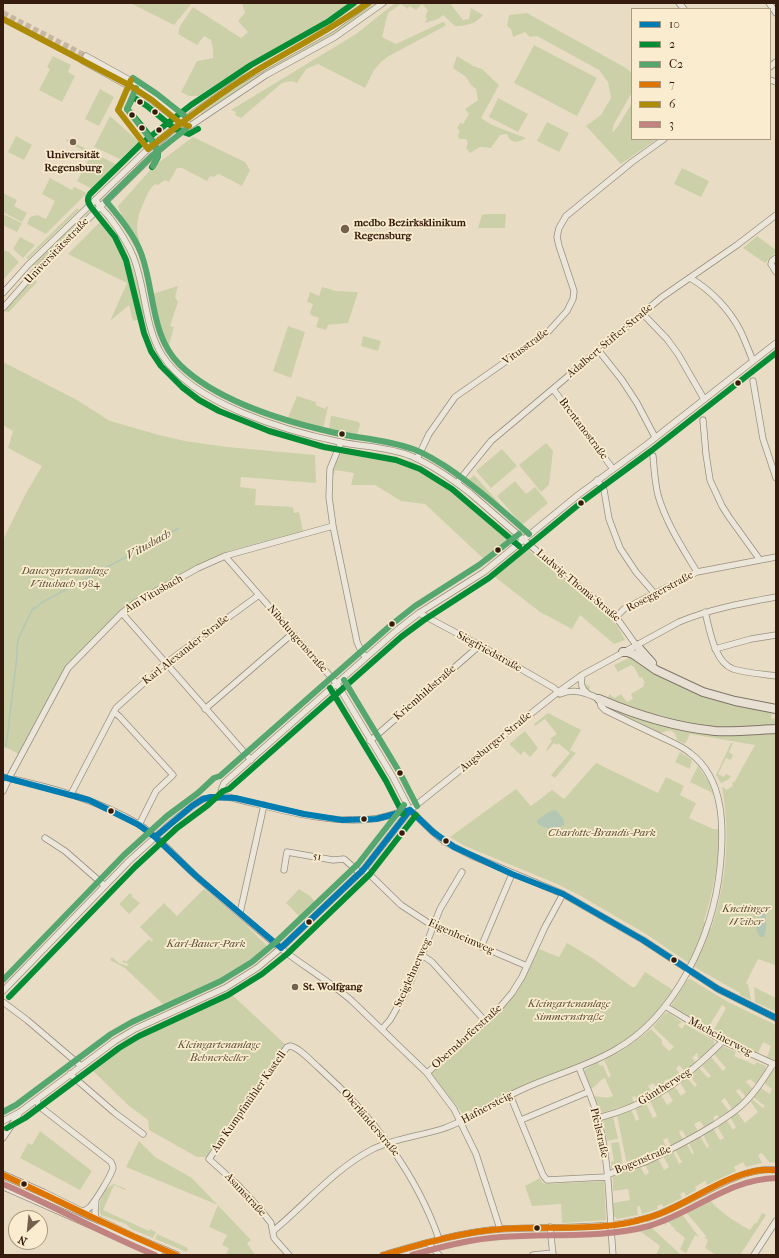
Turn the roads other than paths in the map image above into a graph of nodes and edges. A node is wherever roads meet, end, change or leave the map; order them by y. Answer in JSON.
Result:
{"nodes":[{"id":1,"x":368,"y":3,"type":"edge"},
{"id":2,"x":383,"y":3,"type":"edge"},
{"id":3,"x":769,"y":3,"type":"edge"},
{"id":4,"x":776,"y":13,"type":"edge"},
{"id":5,"x":84,"y":59,"type":"tunnel mouth"},
{"id":6,"x":184,"y":121,"type":"junction"},
{"id":7,"x":189,"y":126,"type":"junction"},
{"id":8,"x":663,"y":140,"type":"edge"},
{"id":9,"x":148,"y":149,"type":"junction"},
{"id":10,"x":147,"y":161,"type":"junction"},
{"id":11,"x":96,"y":199,"type":"junction"},
{"id":12,"x":100,"y":207,"type":"junction"},
{"id":13,"x":776,"y":215,"type":"edge"},
{"id":14,"x":776,"y":258,"type":"edge"},
{"id":15,"x":776,"y":272,"type":"edge"},
{"id":16,"x":690,"y":278,"type":"junction"},
{"id":17,"x":3,"y":293,"type":"edge"},
{"id":18,"x":3,"y":308,"type":"edge"},
{"id":19,"x":643,"y":314,"type":"junction"},
{"id":20,"x":776,"y":342,"type":"edge"},
{"id":21,"x":599,"y":351,"type":"junction"},
{"id":22,"x":753,"y":361,"type":"junction"},
{"id":23,"x":753,"y":381,"type":"dead end"},
{"id":24,"x":553,"y":389,"type":"junction"},
{"id":25,"x":704,"y":399,"type":"junction"},
{"id":26,"x":703,"y":420,"type":"dead end"},
{"id":27,"x":655,"y":437,"type":"junction"},
{"id":28,"x":341,"y":442,"type":"junction"},
{"id":29,"x":653,"y":456,"type":"dead end"},
{"id":30,"x":417,"y":459,"type":"junction"},
{"id":31,"x":613,"y":469,"type":"junction"},
{"id":32,"x":776,"y":478,"type":"edge"},
{"id":33,"x":597,"y":480,"type":"junction"},
{"id":34,"x":457,"y":483,"type":"junction"},
{"id":35,"x":333,"y":526,"type":"junction"},
{"id":36,"x":524,"y":540,"type":"junction"},
{"id":37,"x":225,"y":556,"type":"junction"},
{"id":38,"x":776,"y":557,"type":"edge"},
{"id":39,"x":760,"y":560,"type":"junction"},
{"id":40,"x":697,"y":572,"type":"junction"},
{"id":41,"x":655,"y":594,"type":"junction"},
{"id":42,"x":259,"y":595,"type":"junction"},
{"id":43,"x":776,"y":597,"type":"edge"},
{"id":44,"x":705,"y":612,"type":"junction"},
{"id":45,"x":122,"y":613,"type":"junction"},
{"id":46,"x":419,"y":613,"type":"junction"},
{"id":47,"x":616,"y":617,"type":"junction"},
{"id":48,"x":292,"y":634,"type":"junction"},
{"id":49,"x":776,"y":635,"type":"edge"},
{"id":50,"x":636,"y":645,"type":"junction"},
{"id":51,"x":479,"y":646,"type":"junction"},
{"id":52,"x":715,"y":649,"type":"junction"},
{"id":53,"x":623,"y":652,"type":"junction"},
{"id":54,"x":366,"y":657,"type":"junction"},
{"id":55,"x":166,"y":664,"type":"junction"},
{"id":56,"x":663,"y":673,"type":"junction"},
{"id":57,"x":582,"y":675,"type":"junction"},
{"id":58,"x":776,"y":676,"type":"edge"},
{"id":59,"x":337,"y":684,"type":"junction"},
{"id":60,"x":558,"y":692,"type":"junction"},
{"id":61,"x":588,"y":694,"type":"junction"},
{"id":62,"x":552,"y":697,"type":"junction"},
{"id":63,"x":600,"y":699,"type":"junction"},
{"id":64,"x":205,"y":708,"type":"junction"},
{"id":65,"x":776,"y":709,"type":"edge"},
{"id":66,"x":114,"y":712,"type":"junction"},
{"id":67,"x":776,"y":730,"type":"edge"},
{"id":68,"x":370,"y":740,"type":"junction"},
{"id":69,"x":250,"y":760,"type":"junction"},
{"id":70,"x":6,"y":777,"type":"edge"},
{"id":71,"x":3,"y":791,"type":"edge"},
{"id":72,"x":71,"y":794,"type":"junction"},
{"id":73,"x":220,"y":797,"type":"junction"},
{"id":74,"x":264,"y":806,"type":"junction"},
{"id":75,"x":410,"y":810,"type":"junction"},
{"id":76,"x":390,"y":815,"type":"junction"},
{"id":77,"x":139,"y":825,"type":"junction"},
{"id":78,"x":399,"y":826,"type":"junction"},
{"id":79,"x":155,"y":837,"type":"junction"},
{"id":80,"x":45,"y":838,"type":"dead end"},
{"id":81,"x":284,"y":870,"type":"dead end"},
{"id":82,"x":362,"y":871,"type":"junction"},
{"id":83,"x":462,"y":872,"type":"dead end"},
{"id":84,"x":512,"y":874,"type":"junction"},
{"id":85,"x":105,"y":886,"type":"junction"},
{"id":86,"x":563,"y":894,"type":"junction"},
{"id":87,"x":240,"y":913,"type":"junction"},
{"id":88,"x":433,"y":926,"type":"junction"},
{"id":89,"x":482,"y":947,"type":"junction"},
{"id":90,"x":281,"y":948,"type":"junction"},
{"id":91,"x":422,"y":955,"type":"junction"},
{"id":92,"x":527,"y":966,"type":"junction"},
{"id":93,"x":688,"y":970,"type":"junction"},
{"id":94,"x":3,"y":991,"type":"edge"},
{"id":95,"x":3,"y":1002,"type":"edge"},
{"id":96,"x":665,"y":1006,"type":"junction"},
{"id":97,"x":776,"y":1018,"type":"edge"},
{"id":98,"x":486,"y":1022,"type":"junction"},
{"id":99,"x":382,"y":1029,"type":"junction"},
{"id":100,"x":723,"y":1041,"type":"junction"},
{"id":101,"x":290,"y":1046,"type":"joint"},
{"id":102,"x":774,"y":1064,"type":"edge"},
{"id":103,"x":81,"y":1066,"type":"junction"},
{"id":104,"x":579,"y":1067,"type":"junction"},
{"id":105,"x":70,"y":1074,"type":"junction"},
{"id":106,"x":427,"y":1074,"type":"junction"},
{"id":107,"x":588,"y":1092,"type":"junction"},
{"id":108,"x":510,"y":1095,"type":"junction"},
{"id":109,"x":36,"y":1100,"type":"junction"},
{"id":110,"x":20,"y":1112,"type":"junction"},
{"id":111,"x":598,"y":1118,"type":"junction"},
{"id":112,"x":521,"y":1120,"type":"junction"},
{"id":113,"x":3,"y":1121,"type":"edge"},
{"id":114,"x":461,"y":1122,"type":"junction"},
{"id":115,"x":143,"y":1134,"type":"dead end"},
{"id":116,"x":3,"y":1138,"type":"edge"},
{"id":117,"x":388,"y":1143,"type":"junction"},
{"id":118,"x":209,"y":1159,"type":"joint"},
{"id":119,"x":776,"y":1170,"type":"edge"},
{"id":120,"x":3,"y":1175,"type":"edge"},
{"id":121,"x":607,"y":1175,"type":"junction"},
{"id":122,"x":3,"y":1186,"type":"edge"},
{"id":123,"x":44,"y":1193,"type":"junction"},
{"id":124,"x":96,"y":1199,"type":"junction"},
{"id":125,"x":41,"y":1202,"type":"junction"},
{"id":126,"x":82,"y":1212,"type":"junction"},
{"id":127,"x":96,"y":1219,"type":"junction"},
{"id":128,"x":776,"y":1221,"type":"edge"},
{"id":129,"x":611,"y":1224,"type":"junction"},
{"id":130,"x":550,"y":1227,"type":"junction"},
{"id":131,"x":500,"y":1229,"type":"junction"},
{"id":132,"x":273,"y":1231,"type":"junction"},
{"id":133,"x":439,"y":1239,"type":"junction"},
{"id":134,"x":428,"y":1243,"type":"junction"},
{"id":135,"x":553,"y":1254,"type":"edge"},
{"id":136,"x":159,"y":1255,"type":"edge"},
{"id":137,"x":176,"y":1255,"type":"edge"},
{"id":138,"x":289,"y":1255,"type":"edge"},
{"id":139,"x":383,"y":1255,"type":"edge"},
{"id":140,"x":439,"y":1255,"type":"edge"},
{"id":141,"x":533,"y":1255,"type":"edge"},
{"id":142,"x":613,"y":1255,"type":"edge"},
{"id":143,"x":754,"y":1255,"type":"edge"}],
"edges":[{"from":1,"to":6,"type":"street","name":"Universitätsstraße"},
{"from":2,"to":7,"type":"street","name":"Universitätsstraße"},
{"from":3,"to":4,"type":"street"},
{"from":5,"to":6,"type":"street"},
{"from":6,"to":7,"type":"street"},
{"from":6,"to":9,"type":"street","name":"Universitätsstraße"},
{"from":7,"to":10,"type":"street","name":"Universitätsstraße"},
{"from":8,"to":30,"type":"street","name":"Vitusstraße"},
{"from":9,"to":10,"type":"street"},
{"from":9,"to":11,"type":"street","name":"Universitätsstraße"},
{"from":10,"to":12,"type":"street","name":"Universitätsstraße"},
{"from":11,"to":12,"type":"street","name":"Ludwig-Thoma-Straße"},
{"from":11,"to":17,"type":"street","name":"Universitätsstraße"},
{"from":12,"to":18,"type":"street","name":"Universitätsstraße"},
{"from":12,"to":28,"type":"street","name":"Ludwig-Thoma-Straße"},
{"from":13,"to":16,"type":"street","name":"Adalbert-Stifter-Straße"},
{"from":14,"to":15,"type":"street"},
{"from":16,"to":19,"type":"street","name":"Adalbert-Stifter-Straße"},
{"from":16,"to":22,"type":"street"},
{"from":19,"to":21,"type":"street","name":"Adalbert-Stifter-Straße"},
{"from":19,"to":25,"type":"street"},
{"from":20,"to":22,"type":"street"},
{"from":21,"to":24,"type":"street","name":"Adalbert-Stifter-Straße"},
{"from":21,"to":27,"type":"street"},
{"from":22,"to":25,"type":"street"},
{"from":23,"to":32,"type":"street"},
{"from":24,"to":31,"type":"street","name":"Brentanostraße"},
{"from":24,"to":34,"type":"street","name":"Adalbert-Stifter-Straße"},
{"from":25,"to":27,"type":"street"},
{"from":26,"to":39,"type":"street"},
{"from":27,"to":31,"type":"street"},
{"from":28,"to":30,"type":"street","name":"Ludwig-Thoma-Straße"},
{"from":28,"to":35,"type":"street"},
{"from":29,"to":40,"type":"street"},
{"from":30,"to":34,"type":"street","name":"Ludwig-Thoma-Straße"},
{"from":31,"to":33,"type":"street"},
{"from":33,"to":36,"type":"street"},
{"from":33,"to":41,"type":"street"},
{"from":34,"to":36,"type":"street","name":"Ludwig-Thoma-Straße"},
{"from":35,"to":37,"type":"street","name":"Am Vitusbach"},
{"from":35,"to":54,"type":"street"},
{"from":36,"to":46,"type":"street"},
{"from":36,"to":47,"type":"street","name":"Ludwig-Thoma-Straße"},
{"from":37,"to":42,"type":"street","name":"Nibelungenstraße"},
{"from":37,"to":45,"type":"street","name":"Am Vitusbach"},
{"from":38,"to":39,"type":"street","name":"Roseggerstraße"},
{"from":39,"to":40,"type":"street","name":"Roseggerstraße"},
{"from":40,"to":41,"type":"street","name":"Roseggerstraße"},
{"from":41,"to":47,"type":"street","name":"Roseggerstraße"},
{"from":42,"to":48,"type":"street","name":"Nibelungenstraße"},
{"from":42,"to":55,"type":"street","name":"Karl-Alexander-Straße"},
{"from":43,"to":44,"type":"street","name":"Augsburger Straße"},
{"from":44,"to":50,"type":"street","name":"Augsburger Straße"},
{"from":44,"to":52,"type":"street"},
{"from":45,"to":55,"type":"street"},
{"from":45,"to":70,"type":"street","name":"Am Vitusbach"},
{"from":46,"to":51,"type":"street","name":"Siegfriedstraße"},
{"from":46,"to":54,"type":"street"},
{"from":47,"to":50,"type":"street","name":"Ludwig-Thoma-Straße"},
{"from":48,"to":59,"type":"street","name":"Nibelungenstraße"},
{"from":48,"to":64,"type":"street"},
{"from":49,"to":52,"type":"street"},
{"from":50,"to":53,"type":"street","name":"Augsburger Straße"},
{"from":50,"to":56,"type":"highway"},
{"from":51,"to":60,"type":"street","name":"Siegfriedstraße"},
{"from":51,"to":68,"type":"street","name":"Kriemhildstraße"},
{"from":52,"to":58,"type":"street"},
{"from":53,"to":56,"type":"highway"},
{"from":53,"to":57,"type":"street","name":"Augsburger Straße"},
{"from":54,"to":59,"type":"street"},
{"from":55,"to":64,"type":"street"},
{"from":55,"to":66,"type":"street","name":"Karl-Alexander-Straße"},
{"from":56,"to":65,"type":"highway"},
{"from":57,"to":60,"type":"street","name":"Augsburger Straße"},
{"from":57,"to":61,"type":"street"},
{"from":59,"to":68,"type":"street","name":"Nibelungenstraße"},
{"from":59,"to":69,"type":"street"},
{"from":60,"to":62,"type":"street","name":"Augsburger Straße"},
{"from":61,"to":62,"type":"street"},
{"from":61,"to":63,"type":"street"},
{"from":62,"to":75,"type":"street","name":"Augsburger Straße"},
{"from":63,"to":67,"type":"highway"},
{"from":63,"to":93,"type":"street","name":"Hafnersteig"},
{"from":64,"to":69,"type":"street"},
{"from":66,"to":72,"type":"street","name":"Karl-Alexander-Straße"},
{"from":66,"to":77,"type":"street"},
{"from":68,"to":75,"type":"street","name":"Nibelungenstraße"},
{"from":69,"to":73,"type":"street"},
{"from":70,"to":71,"type":"street","name":"Am Vitusbach"},
{"from":70,"to":72,"type":"street"},
{"from":72,"to":77,"type":"street"},
{"from":73,"to":74,"type":"street","name":"Augsburger Straße"},
{"from":73,"to":79,"type":"street","name":"Augsburger Straße"},
{"from":74,"to":76,"type":"street","name":"Augsburger Straße"},
{"from":74,"to":87,"type":"street"},
{"from":75,"to":76,"type":"street","name":"Augsburger Straße"},
{"from":75,"to":78,"type":"street"},
{"from":75,"to":84,"type":"street","name":"Nibelungenstraße"},
{"from":76,"to":78,"type":"street"},
{"from":77,"to":79,"type":"street"},
{"from":78,"to":82,"type":"street"},
{"from":79,"to":85,"type":"street"},
{"from":79,"to":87,"type":"street"},
{"from":80,"to":85,"type":"street"},
{"from":81,"to":82,"type":"street","name":"51"},
{"from":82,"to":88,"type":"street","name":"Eigenheimweg"},
{"from":82,"to":90,"type":"street"},
{"from":83,"to":88,"type":"street","name":"Steiglehnerweg"},
{"from":84,"to":86,"type":"street","name":"Nibelungenstraße"},
{"from":84,"to":89,"type":"street"},
{"from":85,"to":94,"type":"street"},
{"from":86,"to":92,"type":"street","name":"Oberndorferstraße"},
{"from":86,"to":93,"type":"street","name":"Nibelungenstraße"},
{"from":87,"to":90,"type":"street"},
{"from":88,"to":89,"type":"street","name":"Eigenheimweg"},
{"from":88,"to":91,"type":"street","name":"Steiglehnerweg"},
{"from":89,"to":92,"type":"street","name":"Eigenheimweg"},
{"from":90,"to":99,"type":"street"},
{"from":90,"to":103,"type":"street"},
{"from":91,"to":98,"type":"street"},
{"from":91,"to":99,"type":"street","name":"Steiglehnerweg"},
{"from":92,"to":98,"type":"street","name":"Oberndorferstraße"},
{"from":93,"to":96,"type":"street","name":"Hafnersteig"},
{"from":93,"to":97,"type":"street","name":"Nibelungenstraße"},
{"from":95,"to":103,"type":"street"},
{"from":96,"to":100,"type":"street","name":"Macheinerweg"},
{"from":96,"to":104,"type":"street","name":"Hafnersteig"},
{"from":98,"to":106,"type":"street","name":"Oberndorferstraße"},
{"from":99,"to":106,"type":"street"},
{"from":100,"to":102,"type":"street","name":"Macheinerweg"},
{"from":100,"to":111,"type":"street","name":"Güntherweg"},
{"from":101,"to":117,"type":"street","name":"Oberländerstraße"},
{"from":101,"to":118,"type":"street","name":"Am Kumpfmühler Kastell"},
{"from":102,"to":121,"type":"street","name":"Bogenstraße"},
{"from":103,"to":105,"type":"street"},
{"from":104,"to":107,"type":"street","name":"Pfeilstraße"},
{"from":104,"to":108,"type":"street","name":"Hafnersteig"},
{"from":105,"to":109,"type":"street"},
{"from":105,"to":115,"type":"street"},
{"from":106,"to":114,"type":"street"},
{"from":107,"to":111,"type":"street","name":"Pfeilstraße"},
{"from":107,"to":112,"type":"street"},
{"from":108,"to":112,"type":"street","name":"Bogenstraße"},
{"from":108,"to":114,"type":"street","name":"Hafnersteig"},
{"from":109,"to":110,"type":"street"},
{"from":109,"to":124,"type":"street"},
{"from":110,"to":113,"type":"street"},
{"from":110,"to":116,"type":"street"},
{"from":111,"to":121,"type":"street","name":"Pfeilstraße"},
{"from":112,"to":121,"type":"street","name":"Bogenstraße"},
{"from":114,"to":117,"type":"street","name":"Hafnersteig"},
{"from":114,"to":131,"type":"street"},
{"from":117,"to":132,"type":"street","name":"Hafnersteig"},
{"from":117,"to":133,"type":"street","name":"Oberländerstraße"},
{"from":118,"to":132,"type":"street","name":"Asamstraße"},
{"from":119,"to":129,"type":"street"},
{"from":120,"to":123,"type":"main road"},
{"from":121,"to":129,"type":"street","name":"Pfeilstraße"},
{"from":122,"to":125,"type":"main road"},
{"from":123,"to":125,"type":"main road"},
{"from":123,"to":126,"type":"main road"},
{"from":124,"to":126,"type":"street"},
{"from":124,"to":127,"type":"street"},
{"from":125,"to":136,"type":"main road"},
{"from":126,"to":127,"type":"main road"},
{"from":127,"to":137,"type":"main road"},
{"from":128,"to":143,"type":"street"},
{"from":129,"to":130,"type":"street"},
{"from":129,"to":142,"type":"street","name":"Pfeilstraße"},
{"from":130,"to":131,"type":"street"},
{"from":130,"to":135,"type":"street"},
{"from":131,"to":133,"type":"street"},
{"from":132,"to":138,"type":"street","name":"Asamstraße"},
{"from":133,"to":134,"type":"street"},
{"from":134,"to":139,"type":"street"},
{"from":134,"to":140,"type":"street"},
{"from":135,"to":141,"type":"street"}]}
